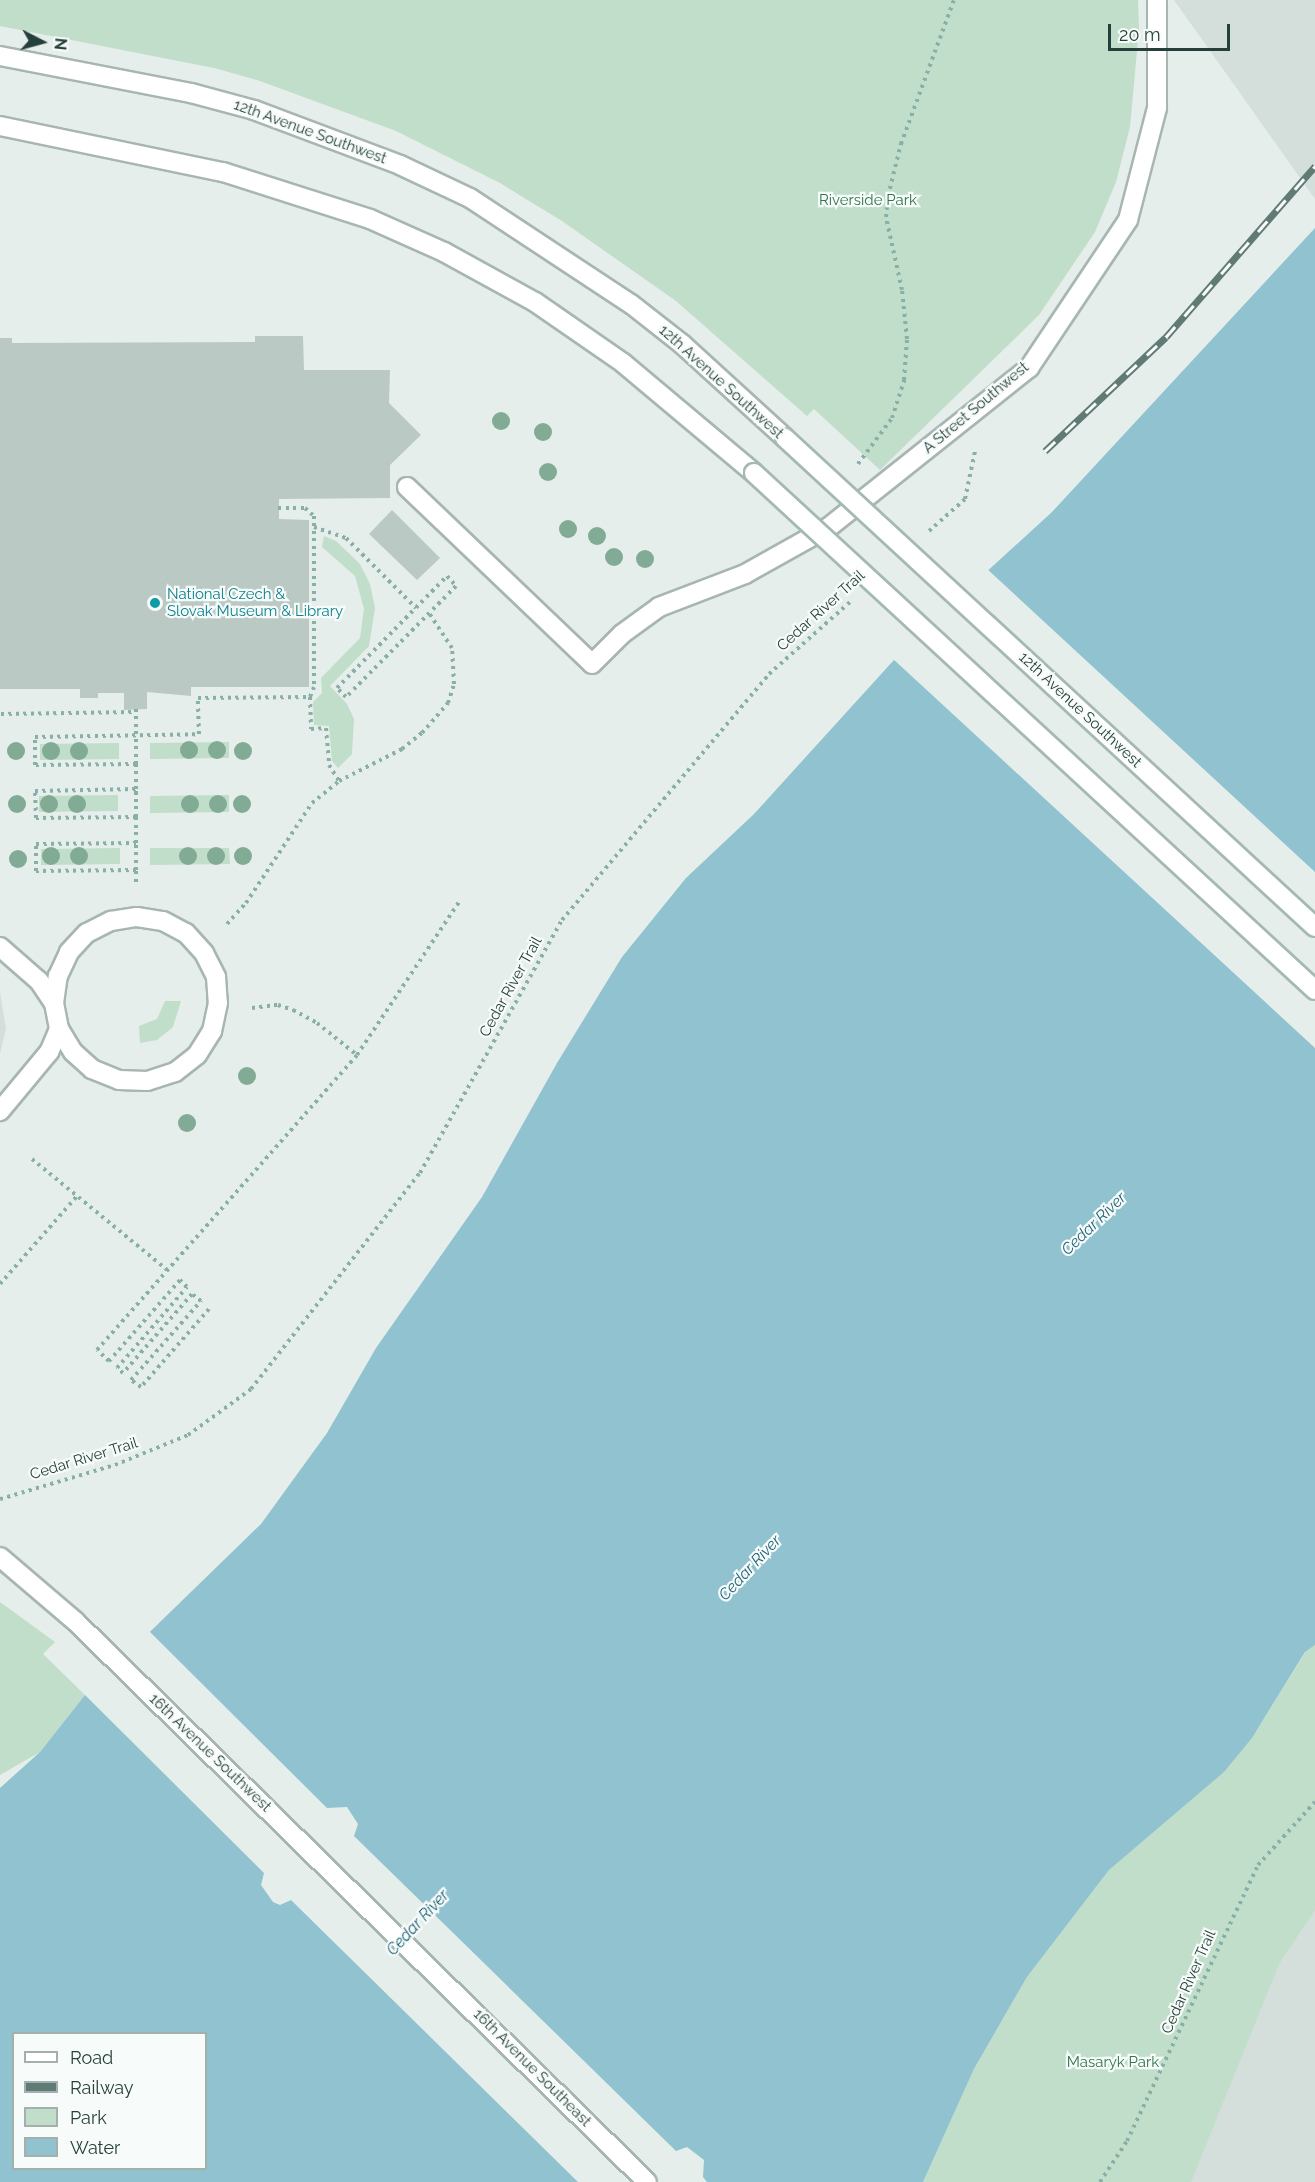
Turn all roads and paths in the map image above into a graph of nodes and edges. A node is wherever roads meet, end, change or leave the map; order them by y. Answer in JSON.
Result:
{"nodes":[{"id":1,"x":954,"y":0,"type":"edge"},
{"id":2,"x":1157,"y":0,"type":"edge"},
{"id":3,"x":0,"y":56,"type":"edge"},
{"id":4,"x":0,"y":126,"type":"edge"},
{"id":5,"x":975,"y":411,"type":"junction"},
{"id":6,"x":856,"y":469,"type":"dead end"},
{"id":7,"x":407,"y":487,"type":"dead end"},
{"id":8,"x":278,"y":508,"type":"dead end"},
{"id":9,"x":314,"y":527,"type":"junction"},
{"id":10,"x":921,"y":539,"type":"dead end"},
{"id":11,"x":858,"y":595,"type":"dead end"},
{"id":12,"x":416,"y":608,"type":"junction"},
{"id":13,"x":429,"y":613,"type":"junction"},
{"id":14,"x":310,"y":697,"type":"junction"},
{"id":15,"x":1,"y":714,"type":"edge"},
{"id":16,"x":136,"y":735,"type":"junction"},
{"id":17,"x":136,"y":764,"type":"junction"},
{"id":18,"x":339,"y":781,"type":"junction"},
{"id":19,"x":136,"y":789,"type":"junction"},
{"id":20,"x":136,"y":817,"type":"junction"},
{"id":21,"x":136,"y":843,"type":"junction"},
{"id":22,"x":136,"y":870,"type":"junction"},
{"id":23,"x":136,"y":882,"type":"dead end"},
{"id":24,"x":459,"y":902,"type":"dead end"},
{"id":25,"x":227,"y":924,"type":"dead end"},
{"id":26,"x":1315,"y":927,"type":"edge"},
{"id":27,"x":0,"y":946,"type":"edge"},
{"id":28,"x":1315,"y":990,"type":"edge"},
{"id":29,"x":54,"y":1003,"type":"junction"},
{"id":30,"x":252,"y":1008,"type":"dead end"},
{"id":31,"x":60,"y":1029,"type":"junction"},
{"id":32,"x":357,"y":1055,"type":"junction"},
{"id":33,"x":0,"y":1111,"type":"edge"},
{"id":34,"x":32,"y":1159,"type":"dead end"},
{"id":35,"x":77,"y":1196,"type":"junction"},
{"id":36,"x":167,"y":1270,"type":"junction"},
{"id":37,"x":0,"y":1284,"type":"edge"},
{"id":38,"x":209,"y":1309,"type":"dead end"},
{"id":39,"x":0,"y":1499,"type":"edge"},
{"id":40,"x":0,"y":1557,"type":"edge"},
{"id":41,"x":1315,"y":1802,"type":"edge"},
{"id":42,"x":417,"y":1953,"type":"joint"},
{"id":43,"x":647,"y":2182,"type":"edge"},
{"id":44,"x":1100,"y":2182,"type":"edge"}],
"edges":[{"from":1,"to":6,"type":"path"},
{"from":2,"to":5,"type":"main road","name":"A Street Southwest"},
{"from":3,"to":26,"type":"main road","name":"12th Avenue Southwest","bridge":true},
{"from":4,"to":28,"type":"main road","bridge":true},
{"from":5,"to":7,"type":"main road","name":"A Street Southwest"},
{"from":5,"to":10,"type":"path"},
{"from":8,"to":9,"type":"path"},
{"from":9,"to":12,"type":"path"},
{"from":9,"to":14,"type":"path"},
{"from":11,"to":39,"type":"path","name":"Cedar River Trail"},
{"from":12,"to":13,"type":"path"},
{"from":12,"to":13,"type":"path"},
{"from":13,"to":18,"type":"path"},
{"from":14,"to":16,"type":"path"},
{"from":14,"to":18,"type":"path"},
{"from":15,"to":16,"type":"path"},
{"from":16,"to":17,"type":"path"},
{"from":16,"to":17,"type":"path"},
{"from":17,"to":19,"type":"path"},
{"from":18,"to":25,"type":"path"},
{"from":19,"to":20,"type":"path"},
{"from":19,"to":20,"type":"path"},
{"from":20,"to":21,"type":"path"},
{"from":21,"to":22,"type":"path"},
{"from":21,"to":22,"type":"path"},
{"from":22,"to":23,"type":"path"},
{"from":24,"to":32,"type":"path"},
{"from":27,"to":29,"type":"main road"},
{"from":29,"to":31,"type":"main road"},
{"from":29,"to":31,"type":"main road"},
{"from":30,"to":32,"type":"path"},
{"from":31,"to":33,"type":"main road"},
{"from":32,"to":36,"type":"path"},
{"from":34,"to":35,"type":"path"},
{"from":35,"to":36,"type":"path"},
{"from":35,"to":37,"type":"path"},
{"from":36,"to":38,"type":"path"},
{"from":40,"to":42,"type":"main road","name":"16th Avenue Southwest"},
{"from":41,"to":44,"type":"path","name":"Cedar River Trail"},
{"from":42,"to":43,"type":"main road","name":"16th Avenue Southeast"}]}
